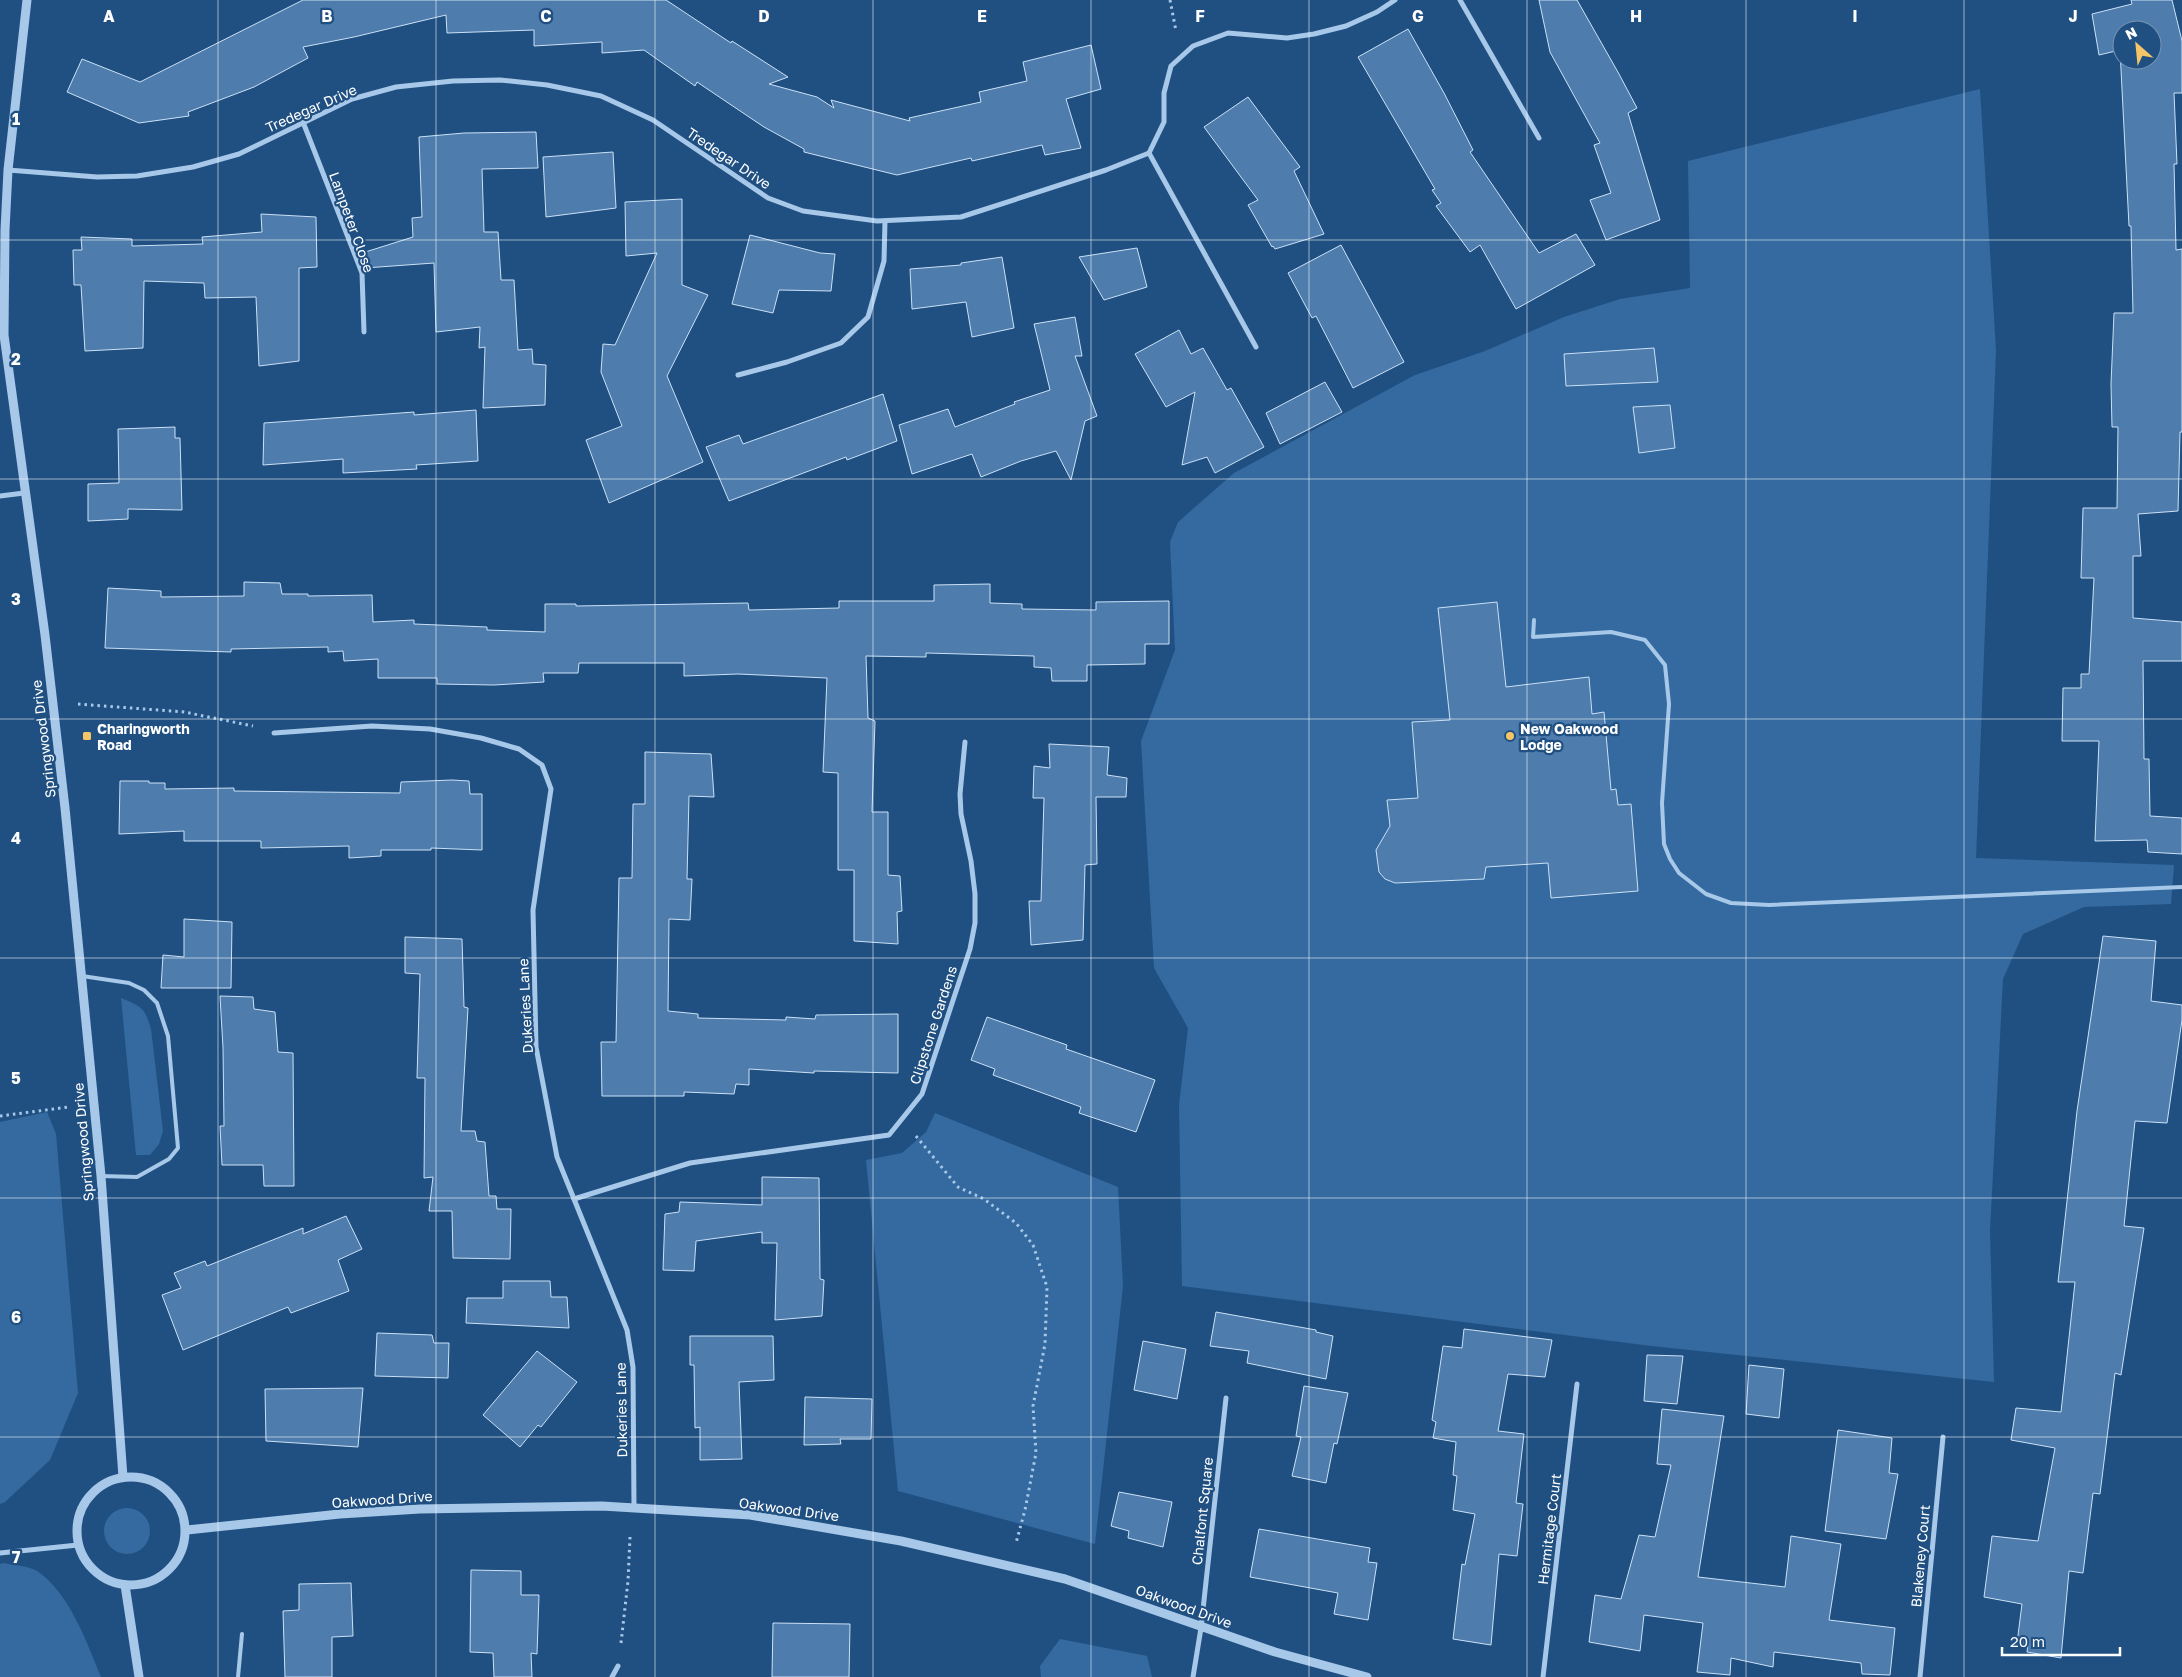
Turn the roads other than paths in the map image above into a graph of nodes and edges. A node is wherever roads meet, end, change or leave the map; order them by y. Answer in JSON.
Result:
{"nodes":[{"id":1,"x":27,"y":0,"type":"edge"},
{"id":2,"x":1395,"y":0,"type":"edge"},
{"id":3,"x":1460,"y":0,"type":"edge"},
{"id":4,"x":303,"y":122,"type":"junction"},
{"id":5,"x":1539,"y":138,"type":"dead end"},
{"id":6,"x":1149,"y":153,"type":"junction"},
{"id":7,"x":8,"y":170,"type":"junction"},
{"id":8,"x":885,"y":221,"type":"junction"},
{"id":9,"x":364,"y":332,"type":"dead end"},
{"id":10,"x":1256,"y":347,"type":"dead end"},
{"id":11,"x":738,"y":375,"type":"dead end"},
{"id":12,"x":24,"y":493,"type":"junction"},
{"id":13,"x":0,"y":496,"type":"edge"},
{"id":14,"x":1534,"y":620,"type":"dead end"},
{"id":15,"x":274,"y":733,"type":"road end"},
{"id":16,"x":966,"y":742,"type":"dead end"},
{"id":17,"x":2182,"y":887,"type":"edge"},
{"id":18,"x":82,"y":976,"type":"junction"},
{"id":19,"x":101,"y":1176,"type":"junction"},
{"id":20,"x":574,"y":1199,"type":"junction"},
{"id":21,"x":1577,"y":1384,"type":"dead end"},
{"id":22,"x":1226,"y":1398,"type":"dead end"},
{"id":23,"x":1942,"y":1437,"type":"dead end"},
{"id":24,"x":123,"y":1477,"type":"junction"},
{"id":25,"x":634,"y":1508,"type":"junction"},
{"id":26,"x":187,"y":1530,"type":"junction"},
{"id":27,"x":78,"y":1545,"type":"junction"},
{"id":28,"x":0,"y":1553,"type":"edge"},
{"id":29,"x":125,"y":1585,"type":"junction"},
{"id":30,"x":1200,"y":1628,"type":"junction"},
{"id":31,"x":242,"y":1634,"type":"dead end"},
{"id":32,"x":618,"y":1666,"type":"road end"},
{"id":33,"x":139,"y":1677,"type":"edge"},
{"id":34,"x":238,"y":1677,"type":"edge"},
{"id":35,"x":612,"y":1677,"type":"edge"},
{"id":36,"x":1193,"y":1677,"type":"edge"},
{"id":37,"x":1367,"y":1677,"type":"edge"},
{"id":38,"x":1543,"y":1677,"type":"edge"},
{"id":39,"x":1920,"y":1677,"type":"edge"}],
"edges":[{"from":1,"to":7,"type":"street","name":"Springwood Drive"},
{"from":2,"to":6,"type":"street"},
{"from":3,"to":5,"type":"street"},
{"from":4,"to":7,"type":"street","name":"Tredegar Drive"},
{"from":4,"to":8,"type":"street","name":"Tredegar Drive"},
{"from":4,"to":9,"type":"street","name":"Lampeter Close"},
{"from":6,"to":8,"type":"street","name":"Tredegar Drive"},
{"from":6,"to":10,"type":"street"},
{"from":7,"to":12,"type":"street","name":"Springwood Drive"},
{"from":8,"to":11,"type":"street"},
{"from":12,"to":13,"type":"street"},
{"from":12,"to":18,"type":"street","name":"Springwood Drive"},
{"from":14,"to":17,"type":"lane"},
{"from":15,"to":20,"type":"street","name":"Dukeries Lane"},
{"from":16,"to":20,"type":"street","name":"Clipstone Gardens"},
{"from":18,"to":19,"type":"street","name":"Springwood Drive"},
{"from":18,"to":19,"type":"lane"},
{"from":19,"to":24,"type":"street","name":"Springwood Drive"},
{"from":20,"to":25,"type":"street","name":"Dukeries Lane"},
{"from":21,"to":38,"type":"street","name":"Hermitage Court"},
{"from":22,"to":30,"type":"street","name":"Chalfont Square"},
{"from":23,"to":39,"type":"street","name":"Blakeney Court"},
{"from":24,"to":26,"type":"street"},
{"from":24,"to":27,"type":"street"},
{"from":25,"to":26,"type":"street","name":"Oakwood Drive"},
{"from":25,"to":30,"type":"street","name":"Oakwood Drive"},
{"from":26,"to":29,"type":"street"},
{"from":27,"to":28,"type":"street"},
{"from":27,"to":29,"type":"street"},
{"from":29,"to":33,"type":"street"},
{"from":30,"to":36,"type":"street","name":"Chalfont Square"},
{"from":30,"to":37,"type":"street","name":"Oakwood Drive"},
{"from":31,"to":34,"type":"lane"},
{"from":32,"to":35,"type":"street"}]}
